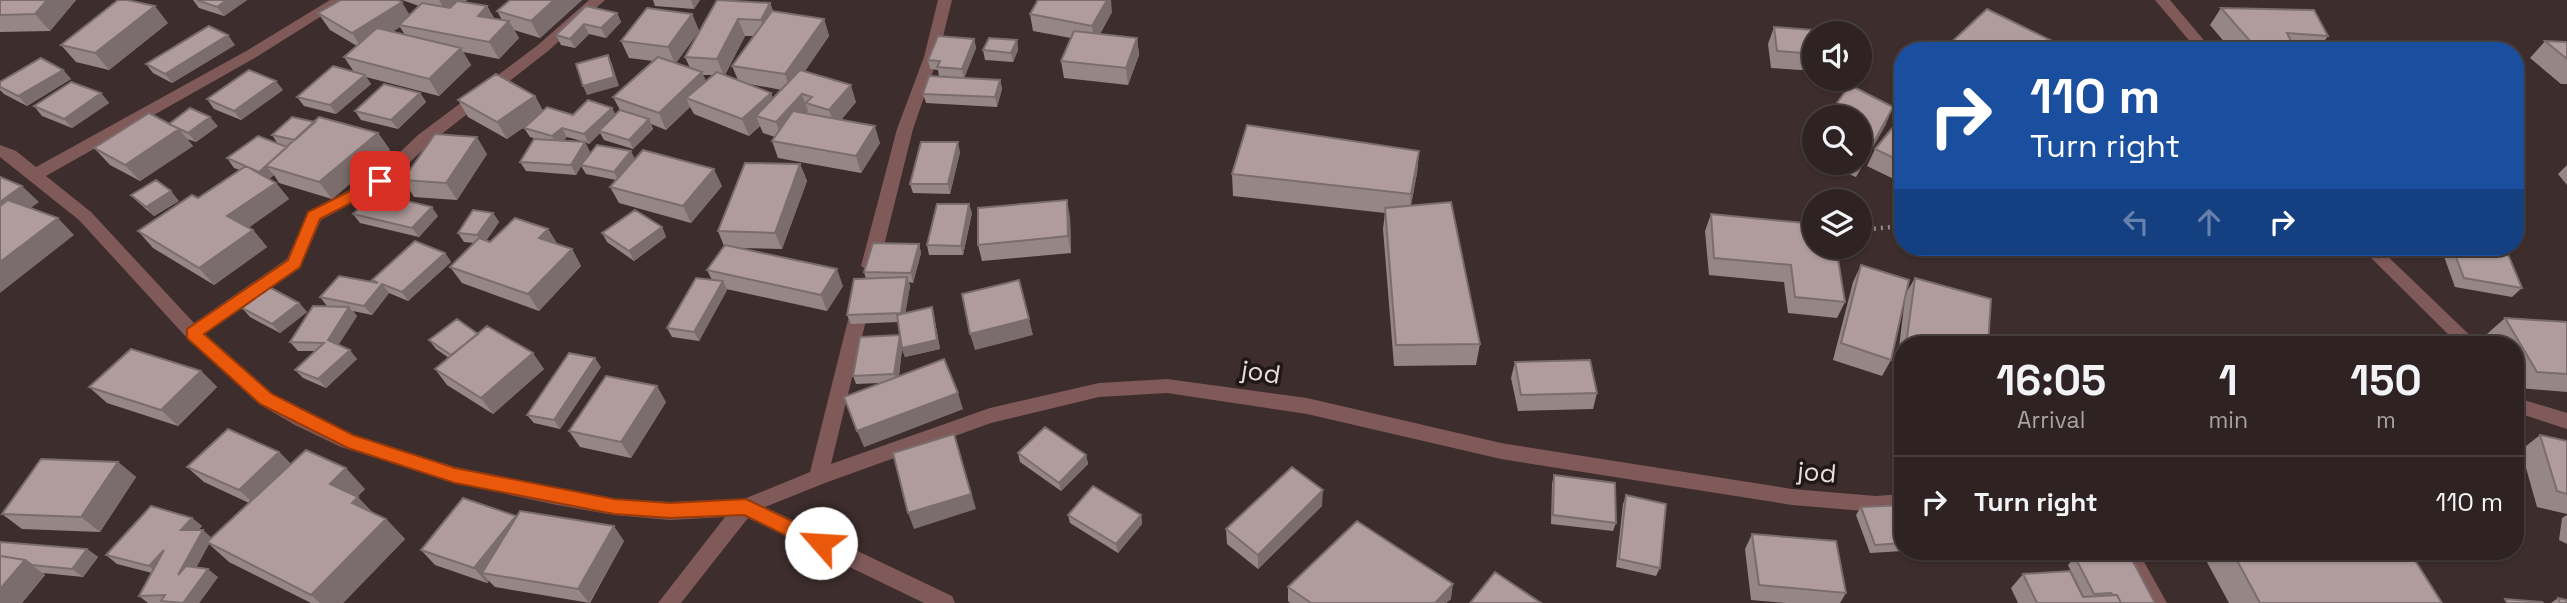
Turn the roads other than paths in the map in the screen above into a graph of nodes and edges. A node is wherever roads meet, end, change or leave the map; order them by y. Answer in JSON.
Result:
{"nodes":[{"id":1,"x":340,"y":0,"type":"edge"},
{"id":2,"x":598,"y":0,"type":"edge"},
{"id":3,"x":946,"y":0,"type":"edge"},
{"id":4,"x":2162,"y":0,"type":"edge"},
{"id":5,"x":2198,"y":42,"type":"edge"},
{"id":6,"x":3,"y":156,"type":"edge"},
{"id":7,"x":33,"y":176,"type":"junction"},
{"id":8,"x":2377,"y":256,"type":"edge"},
{"id":9,"x":193,"y":333,"type":"junction"},
{"id":10,"x":2462,"y":336,"type":"edge"},
{"id":11,"x":2524,"y":408,"type":"edge"},
{"id":12,"x":2567,"y":421,"type":"edge"},
{"id":13,"x":818,"y":477,"type":"junction"},
{"id":14,"x":1894,"y":502,"type":"edge"},
{"id":15,"x":746,"y":507,"type":"junction"},
{"id":16,"x":2132,"y":560,"type":"edge"},
{"id":17,"x":668,"y":603,"type":"edge"},
{"id":18,"x":945,"y":603,"type":"edge"},
{"id":19,"x":2157,"y":603,"type":"edge"}],
"edges":[{"from":1,"to":7,"type":"street"},
{"from":2,"to":9,"type":"street"},
{"from":3,"to":13,"type":"street"},
{"from":4,"to":5,"type":"street"},
{"from":6,"to":7,"type":"street"},
{"from":7,"to":9,"type":"street"},
{"from":8,"to":10,"type":"street"},
{"from":9,"to":15,"type":"street"},
{"from":11,"to":12,"type":"street"},
{"from":13,"to":14,"type":"street","name":"jod"},
{"from":13,"to":15,"type":"street","name":"jod"},
{"from":15,"to":17,"type":"street","name":"jod"},
{"from":15,"to":18,"type":"street"},
{"from":16,"to":19,"type":"street"}]}
